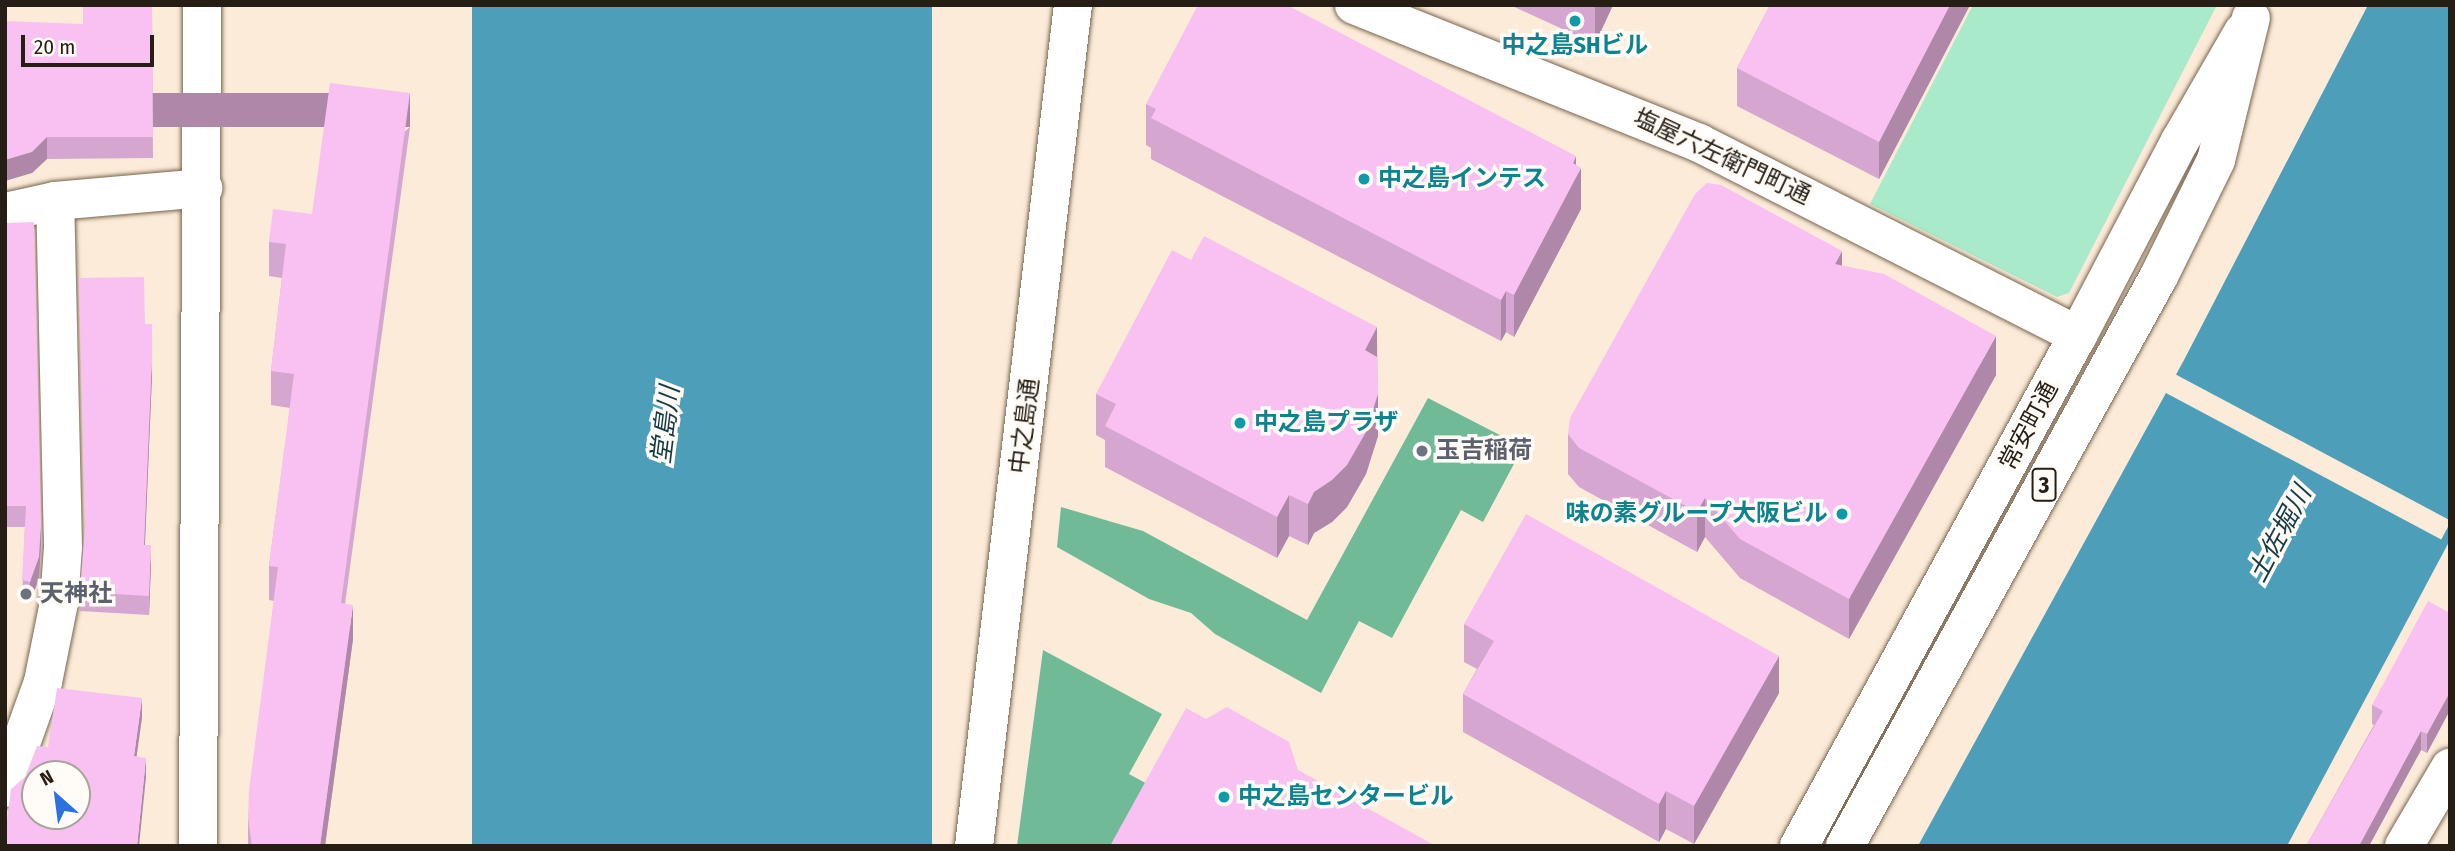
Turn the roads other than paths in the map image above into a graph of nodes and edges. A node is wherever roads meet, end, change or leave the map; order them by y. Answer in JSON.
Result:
{"nodes":[{"id":1,"x":202,"y":5,"type":"edge"},
{"id":2,"x":1073,"y":5,"type":"edge"},
{"id":3,"x":1354,"y":5,"type":"edge"},
{"id":4,"x":2254,"y":12,"type":"edge"},
{"id":5,"x":203,"y":188,"type":"junction"},
{"id":6,"x":55,"y":201,"type":"junction"},
{"id":7,"x":5,"y":212,"type":"edge"},
{"id":8,"x":2078,"y":335,"type":"junction"},
{"id":9,"x":2450,"y":768,"type":"edge"},
{"id":10,"x":5,"y":788,"type":"edge"},
{"id":11,"x":198,"y":846,"type":"edge"},
{"id":12,"x":974,"y":846,"type":"edge"},
{"id":13,"x":1799,"y":846,"type":"edge"},
{"id":14,"x":1845,"y":846,"type":"edge"},
{"id":15,"x":2404,"y":846,"type":"edge"}],
"edges":[{"from":1,"to":5,"type":"main road"},
{"from":2,"to":12,"type":"main road","name":"中之島通"},
{"from":3,"to":8,"type":"main road","name":"塩屋六左衛門町通"},
{"from":4,"to":8,"type":"main road","name":"常安町通"},
{"from":4,"to":14,"type":"main road","number":"3"},
{"from":5,"to":6,"type":"main road"},
{"from":5,"to":11,"type":"main road"},
{"from":6,"to":7,"type":"main road"},
{"from":6,"to":10,"type":"main road"},
{"from":8,"to":13,"type":"main road","name":"常安町通"},
{"from":9,"to":15,"type":"main road"}]}
